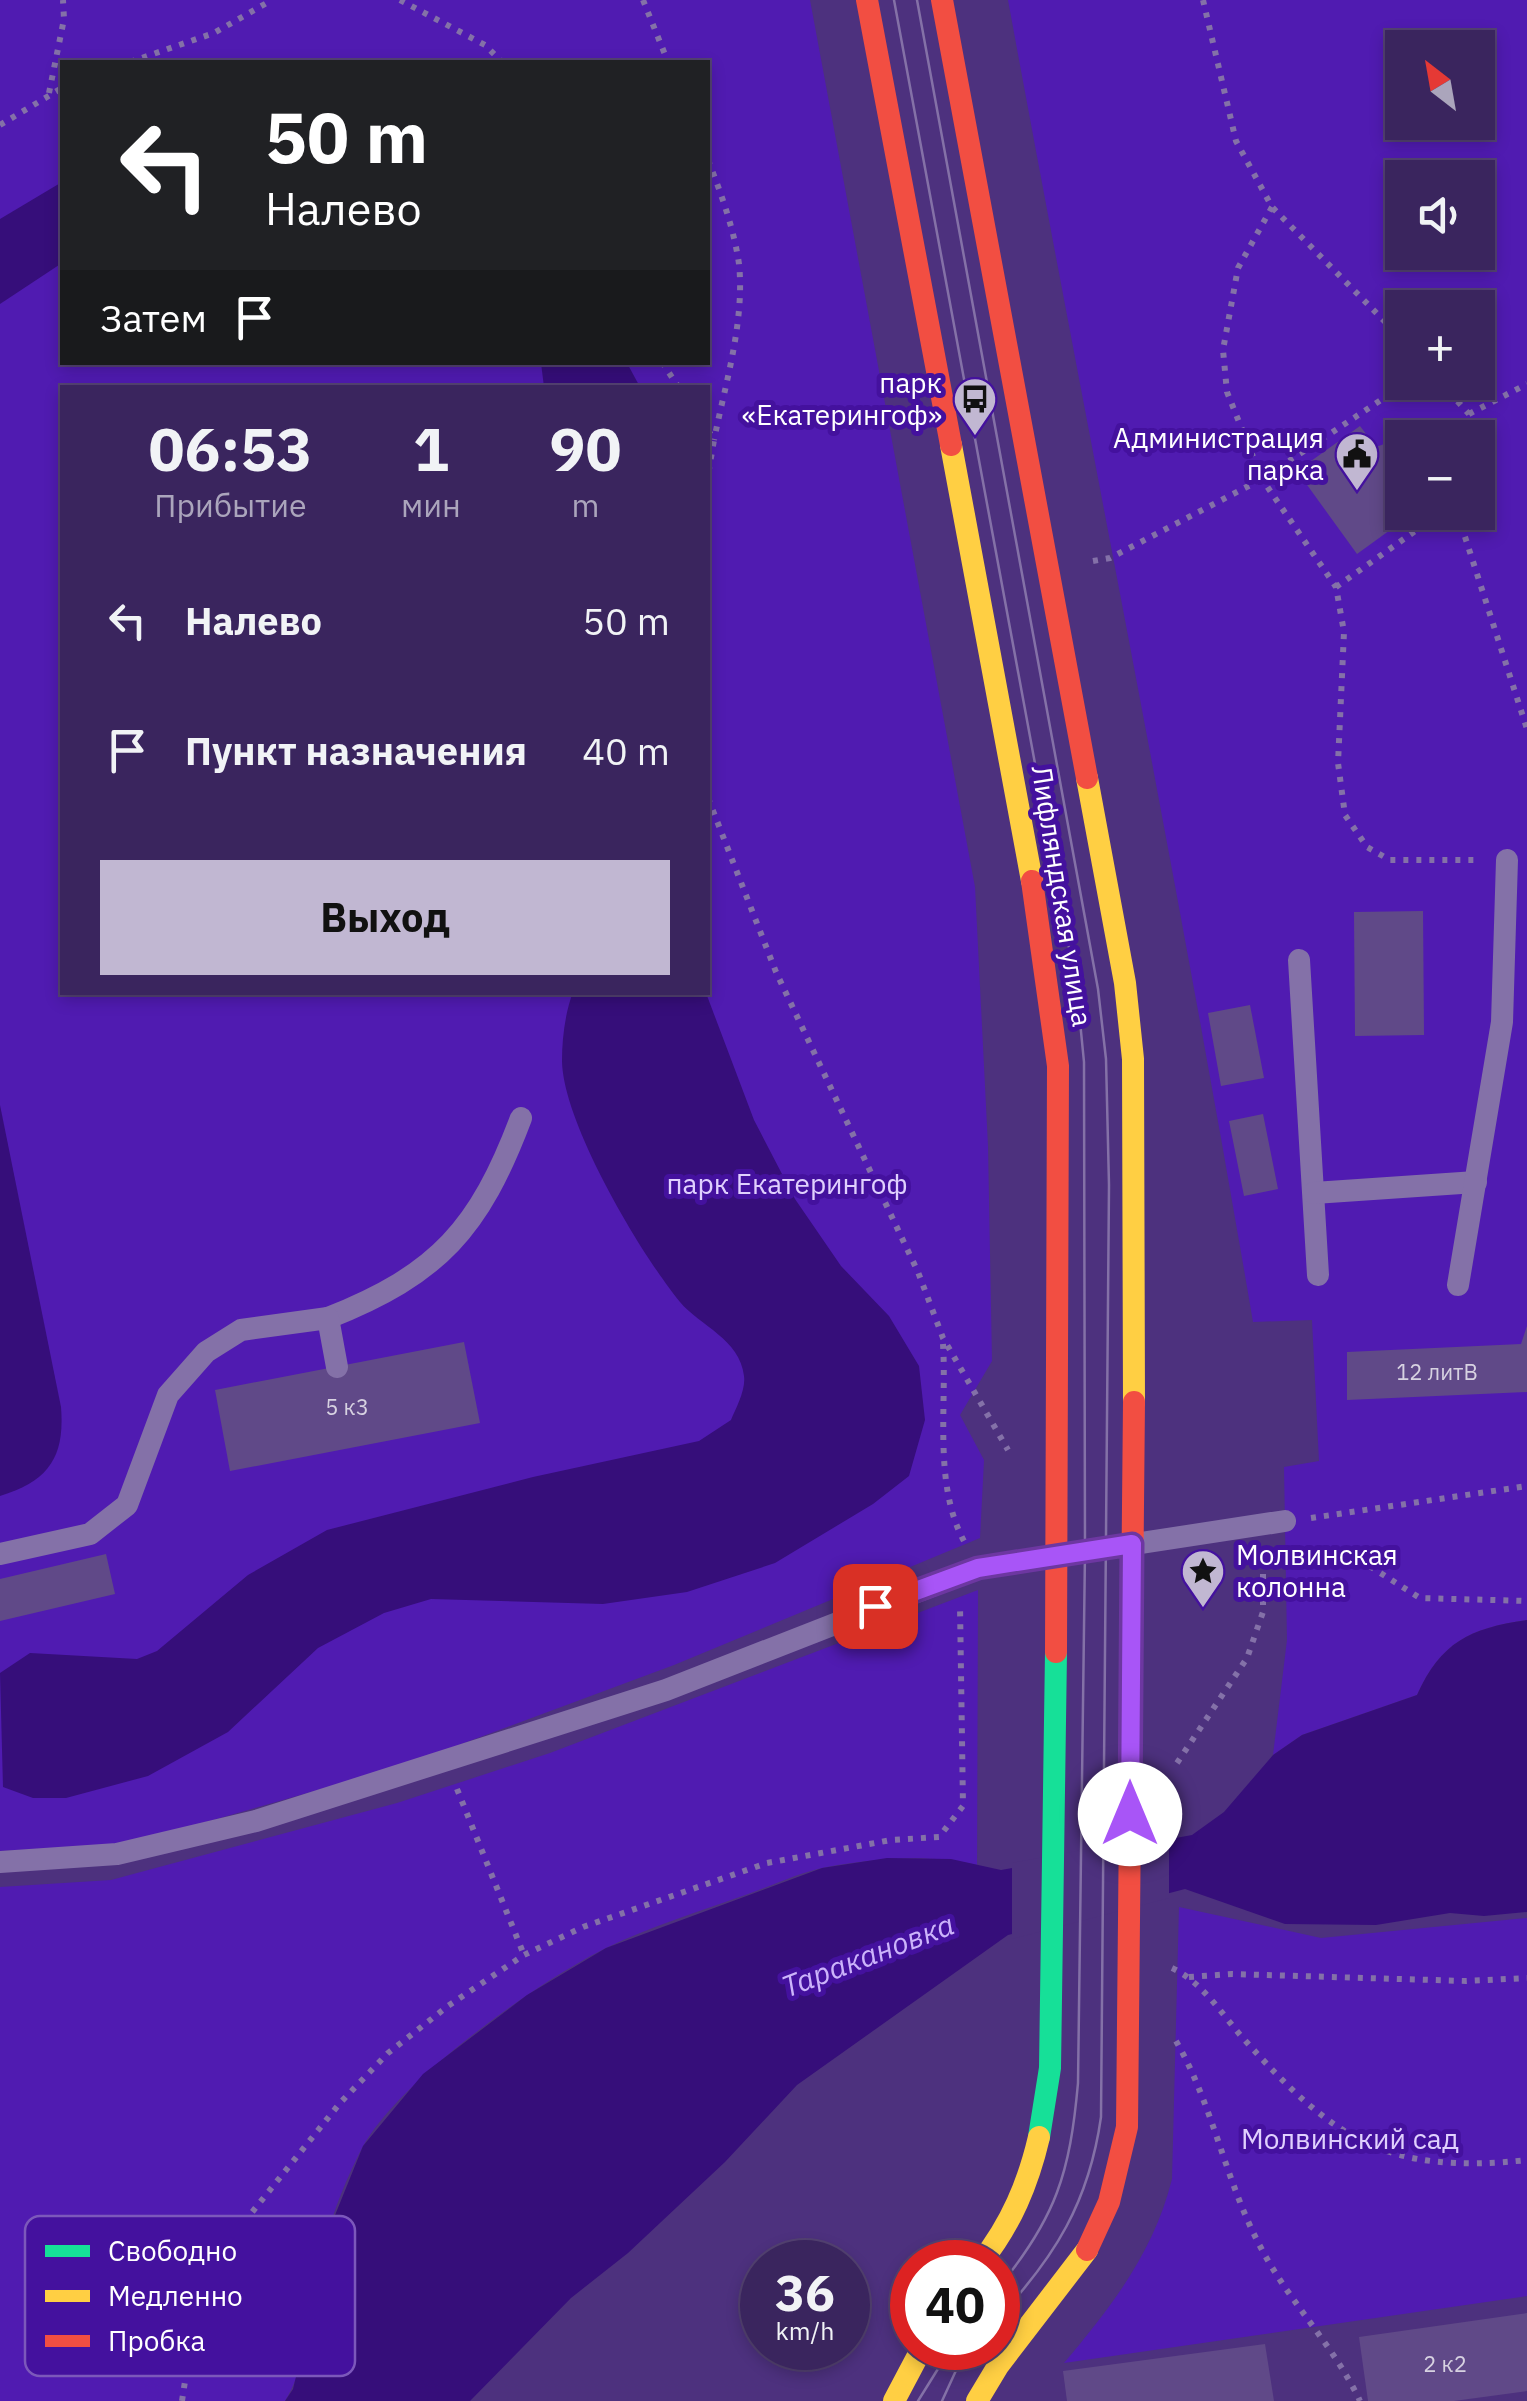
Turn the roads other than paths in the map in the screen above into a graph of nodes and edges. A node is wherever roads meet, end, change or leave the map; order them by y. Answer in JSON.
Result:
{"nodes":[{"id":1,"x":868,"y":0,"type":"edge"},
{"id":2,"x":942,"y":0,"type":"edge"},
{"id":3,"x":1507,"y":860,"type":"road end"},
{"id":4,"x":1299,"y":960,"type":"dead end"},
{"id":5,"x":521,"y":1118,"type":"dead end"},
{"id":6,"x":1476,"y":1182,"type":"junction"},
{"id":7,"x":1314,"y":1193,"type":"junction"},
{"id":8,"x":1318,"y":1276,"type":"dead end"},
{"id":9,"x":1458,"y":1285,"type":"dead end"},
{"id":10,"x":328,"y":1318,"type":"junction"},
{"id":11,"x":337,"y":1366,"type":"dead end"},
{"id":12,"x":1274,"y":1522,"type":"road end"},
{"id":13,"x":1132,"y":1544,"type":"junction"},
{"id":14,"x":0,"y":1554,"type":"edge"},
{"id":15,"x":1057,"y":1556,"type":"junction"},
{"id":16,"x":0,"y":1862,"type":"edge"},
{"id":17,"x":998,"y":2240,"type":"edge"},
{"id":18,"x":910,"y":2370,"type":"edge"},
{"id":19,"x":894,"y":2401,"type":"edge"},
{"id":20,"x":977,"y":2401,"type":"edge"}],
"edges":[{"from":1,"to":15,"type":"street","name":"Лифляндская улица"},
{"from":2,"to":13,"type":"street","name":"Лифляндская улица"},
{"from":3,"to":6,"type":"lane"},
{"from":4,"to":7,"type":"lane"},
{"from":5,"to":10,"type":"lane"},
{"from":6,"to":7,"type":"lane"},
{"from":6,"to":9,"type":"lane"},
{"from":7,"to":8,"type":"lane"},
{"from":10,"to":11,"type":"lane"},
{"from":10,"to":14,"type":"lane"},
{"from":12,"to":13,"type":"lane"},
{"from":13,"to":15,"type":"lane"},
{"from":13,"to":20,"type":"street","name":"Лифляндская улица"},
{"from":15,"to":16,"type":"lane"},
{"from":15,"to":17,"type":"street","name":"Лифляндская улица"},
{"from":18,"to":19,"type":"street"}]}
